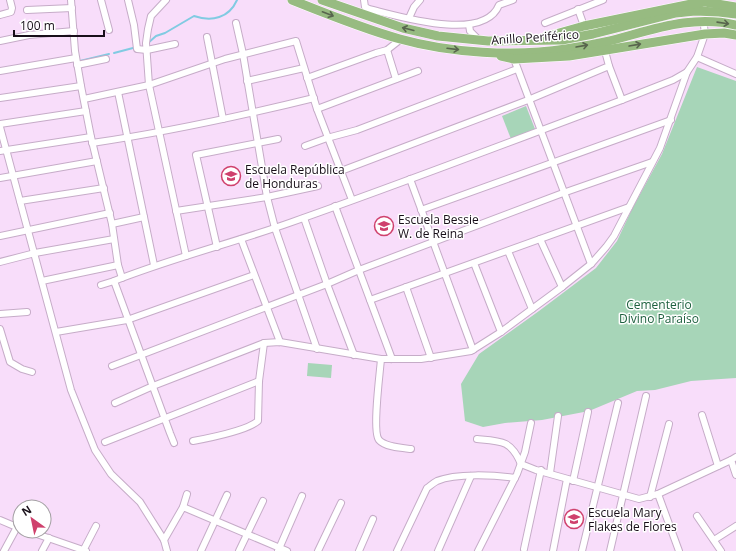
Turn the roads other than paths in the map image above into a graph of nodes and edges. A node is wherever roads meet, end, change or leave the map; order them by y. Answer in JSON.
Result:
{"nodes":[{"id":1,"x":10,"y":0,"type":"edge"},
{"id":2,"x":71,"y":0,"type":"edge"},
{"id":3,"x":101,"y":0,"type":"edge"},
{"id":4,"x":128,"y":0,"type":"edge"},
{"id":5,"x":166,"y":0,"type":"edge"},
{"id":6,"x":292,"y":0,"type":"edge"},
{"id":7,"x":322,"y":0,"type":"edge"},
{"id":8,"x":364,"y":0,"type":"edge"},
{"id":9,"x":420,"y":0,"type":"edge"},
{"id":10,"x":513,"y":0,"type":"edge"},
{"id":11,"x":603,"y":0,"type":"edge"},
{"id":12,"x":705,"y":2,"type":"edge"},
{"id":13,"x":498,"y":3,"type":"edge"},
{"id":14,"x":584,"y":3,"type":"edge"},
{"id":15,"x":736,"y":7,"type":"edge"},
{"id":16,"x":72,"y":8,"type":"junction"},
{"id":17,"x":578,"y":9,"type":"junction"},
{"id":18,"x":27,"y":10,"type":"dead end"},
{"id":19,"x":736,"y":14,"type":"edge"},
{"id":20,"x":0,"y":15,"type":"edge"},
{"id":21,"x":409,"y":18,"type":"junction"},
{"id":22,"x":236,"y":23,"type":"dead end"},
{"id":23,"x":545,"y":23,"type":"dead end"},
{"id":24,"x":469,"y":25,"type":"junction"},
{"id":25,"x":736,"y":25,"type":"edge"},
{"id":26,"x":584,"y":26,"type":"junction"},
{"id":27,"x":109,"y":30,"type":"dead end"},
{"id":28,"x":705,"y":30,"type":"junction"},
{"id":29,"x":74,"y":31,"type":"junction"},
{"id":30,"x":736,"y":35,"type":"edge"},
{"id":31,"x":207,"y":37,"type":"dead end"},
{"id":32,"x":401,"y":39,"type":"junction"},
{"id":33,"x":480,"y":40,"type":"junction"},
{"id":34,"x":0,"y":41,"type":"edge"},
{"id":35,"x":532,"y":41,"type":"junction"},
{"id":36,"x":175,"y":44,"type":"dead end"},
{"id":37,"x":147,"y":50,"type":"junction"},
{"id":38,"x":387,"y":50,"type":"junction"},
{"id":39,"x":604,"y":51,"type":"junction"},
{"id":40,"x":486,"y":53,"type":"junction"},
{"id":41,"x":243,"y":54,"type":"junction"},
{"id":42,"x":697,"y":57,"type":"junction"},
{"id":43,"x":106,"y":59,"type":"dead end"},
{"id":44,"x":514,"y":59,"type":"junction"},
{"id":45,"x":77,"y":62,"type":"junction"},
{"id":46,"x":212,"y":64,"type":"junction"},
{"id":47,"x":609,"y":66,"type":"junction"},
{"id":48,"x":304,"y":68,"type":"junction"},
{"id":49,"x":517,"y":69,"type":"junction"},
{"id":50,"x":0,"y":71,"type":"edge"},
{"id":51,"x":418,"y":71,"type":"dead end"},
{"id":52,"x":687,"y":72,"type":"junction"},
{"id":53,"x":736,"y":74,"type":"edge"},
{"id":54,"x":307,"y":78,"type":"junction"},
{"id":55,"x":396,"y":79,"type":"junction"},
{"id":56,"x":247,"y":81,"type":"junction"},
{"id":57,"x":149,"y":85,"type":"junction"},
{"id":58,"x":81,"y":86,"type":"junction"},
{"id":59,"x":118,"y":92,"type":"junction"},
{"id":60,"x":0,"y":98,"type":"edge"},
{"id":61,"x":314,"y":98,"type":"junction"},
{"id":62,"x":84,"y":99,"type":"junction"},
{"id":63,"x":528,"y":100,"type":"junction"},
{"id":64,"x":622,"y":100,"type":"junction"},
{"id":65,"x":317,"y":109,"type":"junction"},
{"id":66,"x":86,"y":111,"type":"junction"},
{"id":67,"x":253,"y":113,"type":"junction"},
{"id":68,"x":223,"y":119,"type":"junction"},
{"id":69,"x":670,"y":120,"type":"junction"},
{"id":70,"x":0,"y":126,"type":"edge"},
{"id":71,"x":540,"y":131,"type":"junction"},
{"id":72,"x":160,"y":132,"type":"junction"},
{"id":73,"x":128,"y":138,"type":"junction"},
{"id":74,"x":328,"y":138,"type":"junction"},
{"id":75,"x":278,"y":139,"type":"dead end"},
{"id":76,"x":92,"y":140,"type":"junction"},
{"id":77,"x":258,"y":143,"type":"junction"},
{"id":78,"x":305,"y":146,"type":"dead end"},
{"id":79,"x":3,"y":150,"type":"edge"},
{"id":80,"x":97,"y":161,"type":"junction"},
{"id":81,"x":553,"y":162,"type":"junction"},
{"id":82,"x":652,"y":162,"type":"junction"},
{"id":83,"x":341,"y":171,"type":"junction"},
{"id":84,"x":13,"y":175,"type":"junction"},
{"id":85,"x":0,"y":178,"type":"edge"},
{"id":86,"x":410,"y":179,"type":"junction"},
{"id":87,"x":318,"y":186,"type":"dead end"},
{"id":88,"x":104,"y":188,"type":"junction"},
{"id":89,"x":564,"y":193,"type":"junction"},
{"id":90,"x":267,"y":197,"type":"junction"},
{"id":91,"x":352,"y":200,"type":"junction"},
{"id":92,"x":20,"y":201,"type":"junction"},
{"id":93,"x":208,"y":206,"type":"junction"},
{"id":94,"x":335,"y":206,"type":"junction"},
{"id":95,"x":629,"y":207,"type":"junction"},
{"id":96,"x":421,"y":210,"type":"junction"},
{"id":97,"x":176,"y":211,"type":"junction"},
{"id":98,"x":110,"y":213,"type":"junction"},
{"id":99,"x":144,"y":217,"type":"junction"},
{"id":100,"x":304,"y":218,"type":"junction"},
{"id":101,"x":112,"y":224,"type":"junction"},
{"id":102,"x":576,"y":226,"type":"junction"},
{"id":103,"x":275,"y":228,"type":"junction"},
{"id":104,"x":28,"y":230,"type":"junction"},
{"id":105,"x":0,"y":236,"type":"edge"},
{"id":106,"x":114,"y":239,"type":"junction"},
{"id":107,"x":540,"y":239,"type":"junction"},
{"id":108,"x":241,"y":240,"type":"junction"},
{"id":109,"x":433,"y":242,"type":"junction"},
{"id":110,"x":217,"y":247,"type":"junction"},
{"id":111,"x":508,"y":251,"type":"junction"},
{"id":112,"x":35,"y":253,"type":"junction"},
{"id":113,"x":186,"y":256,"type":"junction"},
{"id":114,"x":0,"y":262,"type":"edge"},
{"id":115,"x":474,"y":263,"type":"junction"},
{"id":116,"x":591,"y":264,"type":"junction"},
{"id":117,"x":154,"y":265,"type":"junction"},
{"id":118,"x":118,"y":266,"type":"junction"},
{"id":119,"x":359,"y":270,"type":"junction"},
{"id":120,"x":444,"y":274,"type":"junction"},
{"id":121,"x":254,"y":275,"type":"junction"},
{"id":122,"x":122,"y":278,"type":"junction"},
{"id":123,"x":42,"y":281,"type":"junction"},
{"id":124,"x":114,"y":281,"type":"junction"},
{"id":125,"x":327,"y":284,"type":"junction"},
{"id":126,"x":101,"y":285,"type":"dead end"},
{"id":127,"x":406,"y":287,"type":"junction"},
{"id":128,"x":562,"y":287,"type":"junction"},
{"id":129,"x":298,"y":295,"type":"junction"},
{"id":130,"x":370,"y":300,"type":"junction"},
{"id":131,"x":267,"y":306,"type":"junction"},
{"id":132,"x":532,"y":309,"type":"junction"},
{"id":133,"x":27,"y":312,"type":"dead end"},
{"id":134,"x":0,"y":314,"type":"edge"},
{"id":135,"x":127,"y":320,"type":"junction"},
{"id":136,"x":0,"y":329,"type":"edge"},
{"id":137,"x":56,"y":332,"type":"junction"},
{"id":138,"x":501,"y":332,"type":"junction"},
{"id":139,"x":280,"y":342,"type":"junction"},
{"id":140,"x":264,"y":343,"type":"junction"},
{"id":141,"x":318,"y":349,"type":"junction"},
{"id":142,"x":472,"y":350,"type":"junction"},
{"id":143,"x":141,"y":355,"type":"junction"},
{"id":144,"x":354,"y":355,"type":"junction"},
{"id":145,"x":431,"y":358,"type":"junction"},
{"id":146,"x":381,"y":359,"type":"junction"},
{"id":147,"x":392,"y":359,"type":"junction"},
{"id":148,"x":112,"y":366,"type":"dead end"},
{"id":149,"x":32,"y":372,"type":"dead end"},
{"id":150,"x":259,"y":381,"type":"junction"},
{"id":151,"x":153,"y":386,"type":"junction"},
{"id":152,"x":646,"y":396,"type":"dead end"},
{"id":153,"x":115,"y":403,"type":"dead end"},
{"id":154,"x":618,"y":403,"type":"dead end"},
{"id":155,"x":588,"y":412,"type":"dead end"},
{"id":156,"x":702,"y":415,"type":"dead end"},
{"id":157,"x":558,"y":416,"type":"dead end"},
{"id":158,"x":164,"y":418,"type":"junction"},
{"id":159,"x":531,"y":424,"type":"dead end"},
{"id":160,"x":669,"y":424,"type":"dead end"},
{"id":161,"x":477,"y":439,"type":"dead end"},
{"id":162,"x":105,"y":442,"type":"dead end"},
{"id":163,"x":192,"y":442,"type":"dead end"},
{"id":164,"x":174,"y":443,"type":"dead end"},
{"id":165,"x":411,"y":449,"type":"dead end"},
{"id":166,"x":733,"y":458,"type":"edge"},
{"id":167,"x":521,"y":464,"type":"junction"},
{"id":168,"x":718,"y":466,"type":"junction"},
{"id":169,"x":541,"y":470,"type":"junction"},
{"id":170,"x":550,"y":473,"type":"junction"},
{"id":171,"x":736,"y":475,"type":"edge"},
{"id":172,"x":472,"y":476,"type":"junction"},
{"id":173,"x":516,"y":478,"type":"junction"},
{"id":174,"x":570,"y":480,"type":"junction"},
{"id":175,"x":598,"y":488,"type":"junction"},
{"id":176,"x":188,"y":494,"type":"dead end"},
{"id":177,"x":623,"y":494,"type":"junction"},
{"id":178,"x":658,"y":494,"type":"junction"},
{"id":179,"x":227,"y":495,"type":"dead end"},
{"id":180,"x":302,"y":496,"type":"dead end"},
{"id":181,"x":650,"y":496,"type":"junction"},
{"id":182,"x":263,"y":501,"type":"dead end"},
{"id":183,"x":342,"y":503,"type":"dead end"},
{"id":184,"x":183,"y":507,"type":"junction"},
{"id":185,"x":697,"y":516,"type":"dead end"},
{"id":186,"x":373,"y":519,"type":"dead end"},
{"id":187,"x":0,"y":520,"type":"edge"},
{"id":188,"x":216,"y":520,"type":"junction"},
{"id":189,"x":12,"y":525,"type":"edge"},
{"id":190,"x":96,"y":526,"type":"dead end"},
{"id":191,"x":736,"y":526,"type":"edge"},
{"id":192,"x":248,"y":534,"type":"junction"},
{"id":193,"x":12,"y":537,"type":"edge"},
{"id":194,"x":48,"y":539,"type":"edge"},
{"id":195,"x":52,"y":539,"type":"edge"},
{"id":196,"x":164,"y":540,"type":"junction"},
{"id":197,"x":714,"y":540,"type":"junction"},
{"id":198,"x":279,"y":549,"type":"edge"},
{"id":199,"x":524,"y":549,"type":"dead end"},
{"id":200,"x":4,"y":551,"type":"edge"},
{"id":201,"x":42,"y":551,"type":"edge"},
{"id":202,"x":85,"y":551,"type":"edge"},
{"id":203,"x":168,"y":551,"type":"edge"},
{"id":204,"x":202,"y":551,"type":"edge"},
{"id":205,"x":239,"y":551,"type":"edge"},
{"id":206,"x":287,"y":551,"type":"edge"},
{"id":207,"x":318,"y":551,"type":"edge"},
{"id":208,"x":359,"y":551,"type":"edge"},
{"id":209,"x":397,"y":551,"type":"edge"},
{"id":210,"x":438,"y":551,"type":"edge"},
{"id":211,"x":478,"y":551,"type":"edge"},
{"id":212,"x":553,"y":551,"type":"edge"},
{"id":213,"x":582,"y":551,"type":"edge"},
{"id":214,"x":610,"y":551,"type":"edge"},
{"id":215,"x":679,"y":551,"type":"edge"},
{"id":216,"x":721,"y":551,"type":"edge"}],
"edges":[{"from":1,"to":20,"type":"street"},
{"from":2,"to":16,"type":"street"},
{"from":3,"to":27,"type":"street"},
{"from":4,"to":37,"type":"street"},
{"from":5,"to":37,"type":"street"},
{"from":6,"to":32,"type":"highway","name":"Anillo Periférico","one_way":true},
{"from":33,"to":7,"type":"highway","name":"Anillo Periférico","one_way":true},
{"from":8,"to":21,"type":"street"},
{"from":9,"to":21,"type":"street"},
{"from":10,"to":13,"type":"street"},
{"from":11,"to":14,"type":"street"},
{"from":12,"to":15,"type":"highway"},
{"from":12,"to":26,"type":"highway"},
{"from":13,"to":24,"type":"street"},
{"from":14,"to":17,"type":"street"},
{"from":16,"to":18,"type":"street"},
{"from":16,"to":29,"type":"street"},
{"from":17,"to":23,"type":"street"},
{"from":17,"to":26,"type":"street"},
{"from":19,"to":35,"type":"highway","name":"Anillo Periférico"},
{"from":21,"to":24,"type":"street"},
{"from":22,"to":41,"type":"street"},
{"from":24,"to":33,"type":"street"},
{"from":40,"to":25,"type":"highway","name":"Anillo Periférico","one_way":true},
{"from":26,"to":35,"type":"highway"},
{"from":28,"to":30,"type":"highway"},
{"from":39,"to":28,"type":"highway","one_way":true},
{"from":28,"to":42,"type":"street"},
{"from":29,"to":34,"type":"street"},
{"from":29,"to":45,"type":"street"},
{"from":31,"to":46,"type":"street"},
{"from":32,"to":38,"type":"street"},
{"from":32,"to":40,"type":"highway","name":"Anillo Periférico","one_way":true},
{"from":33,"to":35,"type":"highway","name":"Anillo Periférico"},
{"from":36,"to":37,"type":"street"},
{"from":37,"to":57,"type":"street"},
{"from":38,"to":54,"type":"street"},
{"from":38,"to":55,"type":"street"},
{"from":39,"to":44,"type":"highway"},
{"from":39,"to":47,"type":"street"},
{"from":40,"to":44,"type":"highway"},
{"from":41,"to":46,"type":"street"},
{"from":41,"to":48,"type":"street"},
{"from":41,"to":56,"type":"street"},
{"from":42,"to":52,"type":"street"},
{"from":42,"to":53,"type":"street"},
{"from":43,"to":45,"type":"street"},
{"from":44,"to":49,"type":"street"},
{"from":45,"to":50,"type":"street"},
{"from":45,"to":58,"type":"street"},
{"from":46,"to":57,"type":"street"},
{"from":46,"to":68,"type":"street"},
{"from":47,"to":63,"type":"street"},
{"from":47,"to":64,"type":"street"},
{"from":48,"to":54,"type":"street"},
{"from":48,"to":56,"type":"street"},
{"from":49,"to":63,"type":"street"},
{"from":49,"to":74,"type":"street"},
{"from":51,"to":55,"type":"street"},
{"from":52,"to":64,"type":"street"},
{"from":52,"to":69,"type":"street"},
{"from":54,"to":61,"type":"street"},
{"from":55,"to":65,"type":"street"},
{"from":56,"to":67,"type":"street"},
{"from":57,"to":59,"type":"street"},
{"from":57,"to":72,"type":"street"},
{"from":58,"to":60,"type":"street"},
{"from":58,"to":62,"type":"street"},
{"from":59,"to":62,"type":"street"},
{"from":59,"to":73,"type":"street"},
{"from":61,"to":65,"type":"street"},
{"from":61,"to":67,"type":"street"},
{"from":62,"to":66,"type":"street"},
{"from":63,"to":71,"type":"street"},
{"from":63,"to":83,"type":"street"},
{"from":64,"to":71,"type":"street"},
{"from":65,"to":74,"type":"street"},
{"from":66,"to":70,"type":"street"},
{"from":66,"to":76,"type":"street"},
{"from":67,"to":68,"type":"street"},
{"from":67,"to":77,"type":"street"},
{"from":68,"to":72,"type":"street"},
{"from":69,"to":81,"type":"street"},
{"from":69,"to":82,"type":"street"},
{"from":70,"to":79,"type":"street"},
{"from":71,"to":81,"type":"street"},
{"from":71,"to":86,"type":"street"},
{"from":72,"to":73,"type":"street"},
{"from":72,"to":97,"type":"street"},
{"from":73,"to":76,"type":"street"},
{"from":73,"to":99,"type":"street"},
{"from":74,"to":78,"type":"street"},
{"from":74,"to":83,"type":"street"},
{"from":75,"to":77,"type":"street"},
{"from":76,"to":79,"type":"street"},
{"from":76,"to":80,"type":"street"},
{"from":77,"to":90,"type":"street"},
{"from":77,"to":93,"type":"street"},
{"from":79,"to":84,"type":"street"},
{"from":80,"to":84,"type":"street"},
{"from":80,"to":88,"type":"street"},
{"from":81,"to":89,"type":"street"},
{"from":81,"to":96,"type":"street"},
{"from":82,"to":89,"type":"street"},
{"from":82,"to":95,"type":"street"},
{"from":83,"to":91,"type":"street"},
{"from":84,"to":85,"type":"street"},
{"from":84,"to":92,"type":"street"},
{"from":86,"to":91,"type":"street"},
{"from":86,"to":96,"type":"street"},
{"from":87,"to":90,"type":"street"},
{"from":88,"to":92,"type":"street"},
{"from":88,"to":98,"type":"street"},
{"from":89,"to":102,"type":"street"},
{"from":89,"to":109,"type":"street"},
{"from":90,"to":93,"type":"street"},
{"from":90,"to":103,"type":"street"},
{"from":91,"to":94,"type":"street"},
{"from":92,"to":104,"type":"street"},
{"from":93,"to":97,"type":"street"},
{"from":93,"to":110,"type":"street"},
{"from":94,"to":100,"type":"street"},
{"from":94,"to":119,"type":"street"},
{"from":95,"to":102,"type":"street"},
{"from":95,"to":116,"type":"street"},
{"from":96,"to":109,"type":"street"},
{"from":97,"to":113,"type":"street"},
{"from":98,"to":101,"type":"street"},
{"from":98,"to":104,"type":"street"},
{"from":99,"to":101,"type":"street"},
{"from":99,"to":117,"type":"street"},
{"from":100,"to":103,"type":"street"},
{"from":100,"to":125,"type":"street"},
{"from":101,"to":106,"type":"street"},
{"from":102,"to":107,"type":"street"},
{"from":102,"to":116,"type":"street"},
{"from":103,"to":108,"type":"street"},
{"from":103,"to":129,"type":"street"},
{"from":104,"to":105,"type":"street"},
{"from":104,"to":112,"type":"street"},
{"from":106,"to":112,"type":"street"},
{"from":106,"to":118,"type":"street"},
{"from":107,"to":111,"type":"street"},
{"from":107,"to":128,"type":"street"},
{"from":108,"to":110,"type":"street"},
{"from":108,"to":121,"type":"street"},
{"from":109,"to":119,"type":"street"},
{"from":109,"to":120,"type":"street"},
{"from":110,"to":113,"type":"street"},
{"from":111,"to":115,"type":"street"},
{"from":111,"to":132,"type":"street"},
{"from":112,"to":114,"type":"street"},
{"from":112,"to":123,"type":"street"},
{"from":113,"to":117,"type":"street"},
{"from":115,"to":120,"type":"street"},
{"from":115,"to":138,"type":"street"},
{"from":116,"to":128,"type":"street"},
{"from":117,"to":122,"type":"street"},
{"from":118,"to":122,"type":"street"},
{"from":118,"to":123,"type":"street"},
{"from":119,"to":125,"type":"street"},
{"from":119,"to":130,"type":"street"},
{"from":120,"to":127,"type":"street"},
{"from":120,"to":142,"type":"street"},
{"from":121,"to":131,"type":"street"},
{"from":121,"to":135,"type":"street"},
{"from":122,"to":124,"type":"street"},
{"from":123,"to":137,"type":"street"},
{"from":124,"to":126,"type":"street"},
{"from":124,"to":135,"type":"street"},
{"from":125,"to":129,"type":"street"},
{"from":125,"to":144,"type":"street"},
{"from":127,"to":130,"type":"street"},
{"from":127,"to":145,"type":"street"},
{"from":128,"to":132,"type":"street"},
{"from":129,"to":131,"type":"street"},
{"from":129,"to":141,"type":"street"},
{"from":130,"to":147,"type":"street"},
{"from":131,"to":139,"type":"street"},
{"from":131,"to":143,"type":"street"},
{"from":132,"to":138,"type":"street"},
{"from":133,"to":134,"type":"street"},
{"from":135,"to":137,"type":"street"},
{"from":135,"to":143,"type":"street"},
{"from":136,"to":149,"type":"street"},
{"from":137,"to":196,"type":"street"},
{"from":138,"to":142,"type":"street"},
{"from":139,"to":140,"type":"street"},
{"from":139,"to":141,"type":"street"},
{"from":140,"to":150,"type":"street"},
{"from":140,"to":151,"type":"street"},
{"from":141,"to":144,"type":"street"},
{"from":142,"to":145,"type":"street"},
{"from":143,"to":148,"type":"street"},
{"from":143,"to":151,"type":"street"},
{"from":144,"to":146,"type":"street"},
{"from":145,"to":147,"type":"street"},
{"from":146,"to":147,"type":"street"},
{"from":146,"to":165,"type":"street"},
{"from":150,"to":158,"type":"street"},
{"from":150,"to":163,"type":"street"},
{"from":151,"to":153,"type":"street"},
{"from":151,"to":158,"type":"street"},
{"from":152,"to":177,"type":"street"},
{"from":154,"to":175,"type":"street"},
{"from":155,"to":174,"type":"street"},
{"from":156,"to":168,"type":"street"},
{"from":157,"to":170,"type":"street"},
{"from":158,"to":162,"type":"street"},
{"from":158,"to":164,"type":"street"},
{"from":159,"to":167,"type":"street"},
{"from":160,"to":181,"type":"street"},
{"from":161,"to":167,"type":"street"},
{"from":166,"to":168,"type":"street"},
{"from":166,"to":171,"type":"street"},
{"from":167,"to":169,"type":"street"},
{"from":167,"to":173,"type":"street"},
{"from":168,"to":178,"type":"street"},
{"from":169,"to":170,"type":"street"},
{"from":169,"to":199,"type":"street"},
{"from":170,"to":174,"type":"street"},
{"from":172,"to":173,"type":"street"},
{"from":172,"to":209,"type":"street"},
{"from":172,"to":210,"type":"street"},
{"from":173,"to":211,"type":"street"},
{"from":174,"to":175,"type":"street"},
{"from":174,"to":212,"type":"street"},
{"from":175,"to":177,"type":"street"},
{"from":175,"to":213,"type":"street"},
{"from":176,"to":184,"type":"street"},
{"from":177,"to":181,"type":"street"},
{"from":177,"to":214,"type":"street"},
{"from":178,"to":181,"type":"street"},
{"from":178,"to":215,"type":"street"},
{"from":179,"to":188,"type":"street"},
{"from":180,"to":198,"type":"street"},
{"from":182,"to":192,"type":"street"},
{"from":183,"to":207,"type":"street"},
{"from":184,"to":188,"type":"street"},
{"from":184,"to":196,"type":"street"},
{"from":185,"to":197,"type":"street"},
{"from":186,"to":208,"type":"street"},
{"from":187,"to":189,"type":"street"},
{"from":188,"to":192,"type":"street"},
{"from":188,"to":204,"type":"street"},
{"from":190,"to":202,"type":"street"},
{"from":191,"to":197,"type":"street"},
{"from":192,"to":198,"type":"street"},
{"from":192,"to":205,"type":"street"},
{"from":193,"to":200,"type":"street"},
{"from":194,"to":201,"type":"street"},
{"from":195,"to":202,"type":"street"},
{"from":196,"to":203,"type":"street"},
{"from":197,"to":216,"type":"street"},
{"from":198,"to":206,"type":"street"}]}
